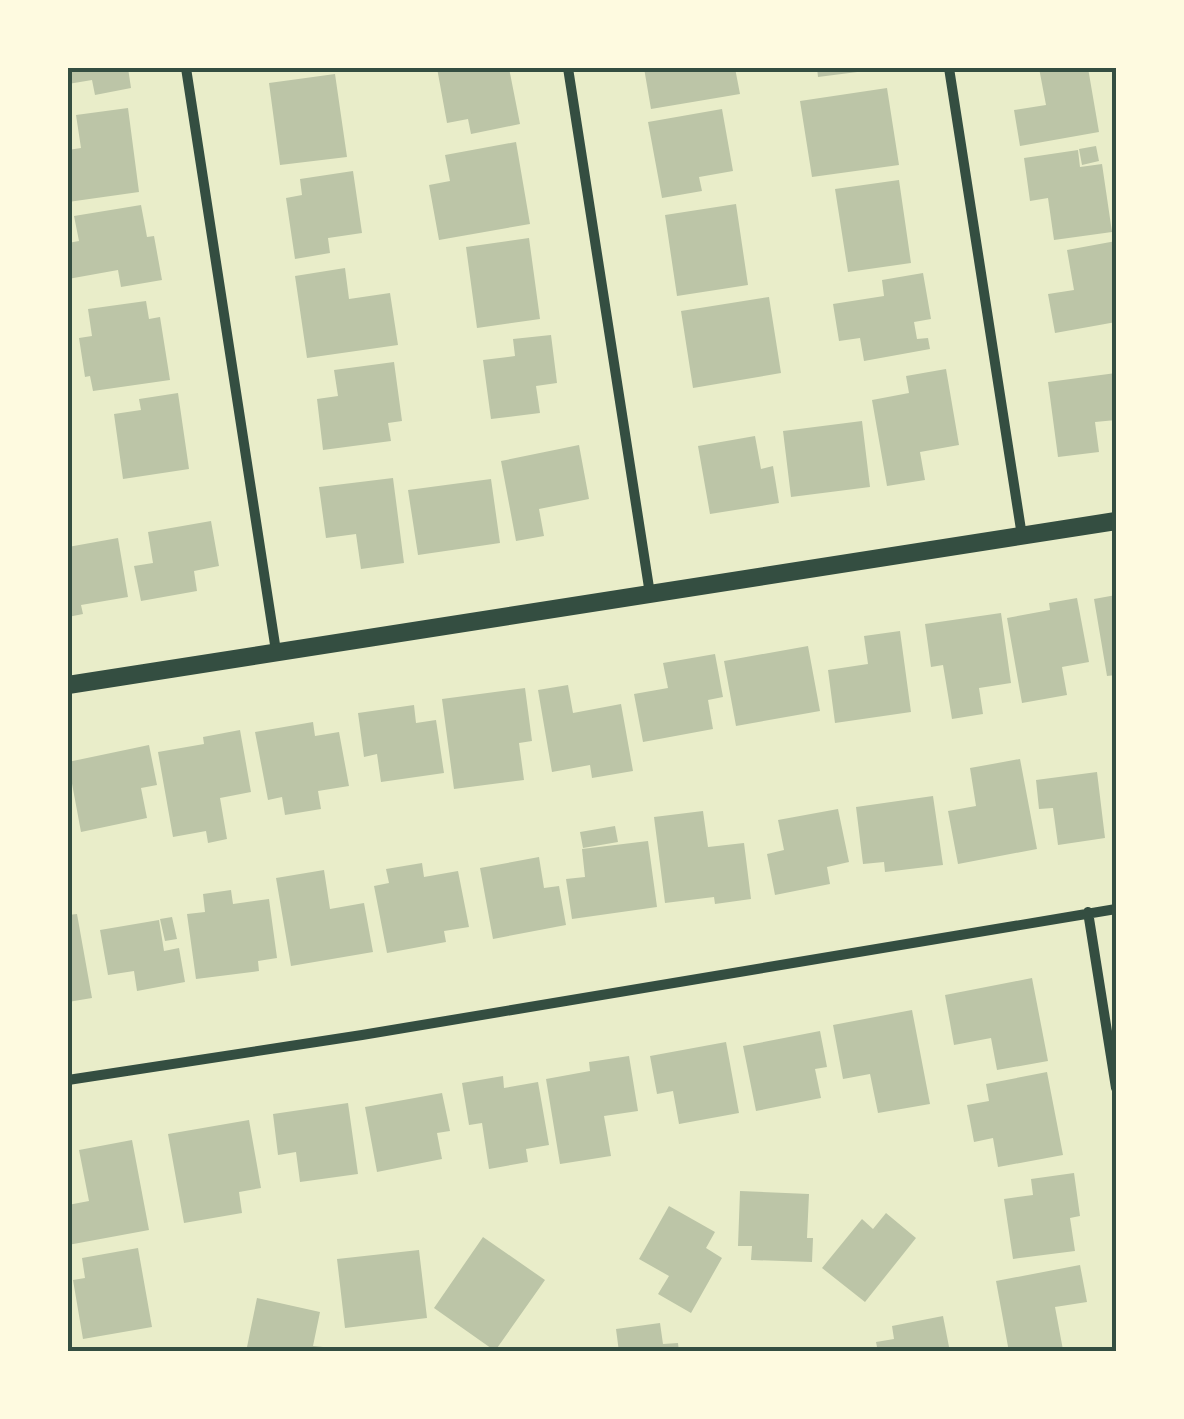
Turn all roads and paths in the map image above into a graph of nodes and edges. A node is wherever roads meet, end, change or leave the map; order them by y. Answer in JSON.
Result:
{"nodes":[{"id":1,"x":186,"y":68,"type":"edge"},
{"id":2,"x":568,"y":68,"type":"edge"},
{"id":3,"x":949,"y":68,"type":"edge"},
{"id":4,"x":1116,"y":521,"type":"edge"},
{"id":5,"x":1022,"y":537,"type":"junction"},
{"id":6,"x":650,"y":595,"type":"junction"},
{"id":7,"x":276,"y":651,"type":"junction"},
{"id":8,"x":68,"y":684,"type":"edge"},
{"id":9,"x":1116,"y":909,"type":"edge"},
{"id":10,"x":1088,"y":912,"type":"junction"},
{"id":11,"x":68,"y":1080,"type":"edge"},
{"id":12,"x":1116,"y":1088,"type":"edge"}],
"edges":[{"from":1,"to":7,"type":"street"},
{"from":2,"to":6,"type":"street"},
{"from":3,"to":5,"type":"street"},
{"from":4,"to":5,"type":"street"},
{"from":5,"to":6,"type":"street"},
{"from":6,"to":7,"type":"street"},
{"from":7,"to":8,"type":"street"},
{"from":9,"to":10,"type":"street"},
{"from":10,"to":11,"type":"street"},
{"from":10,"to":12,"type":"street"}]}
